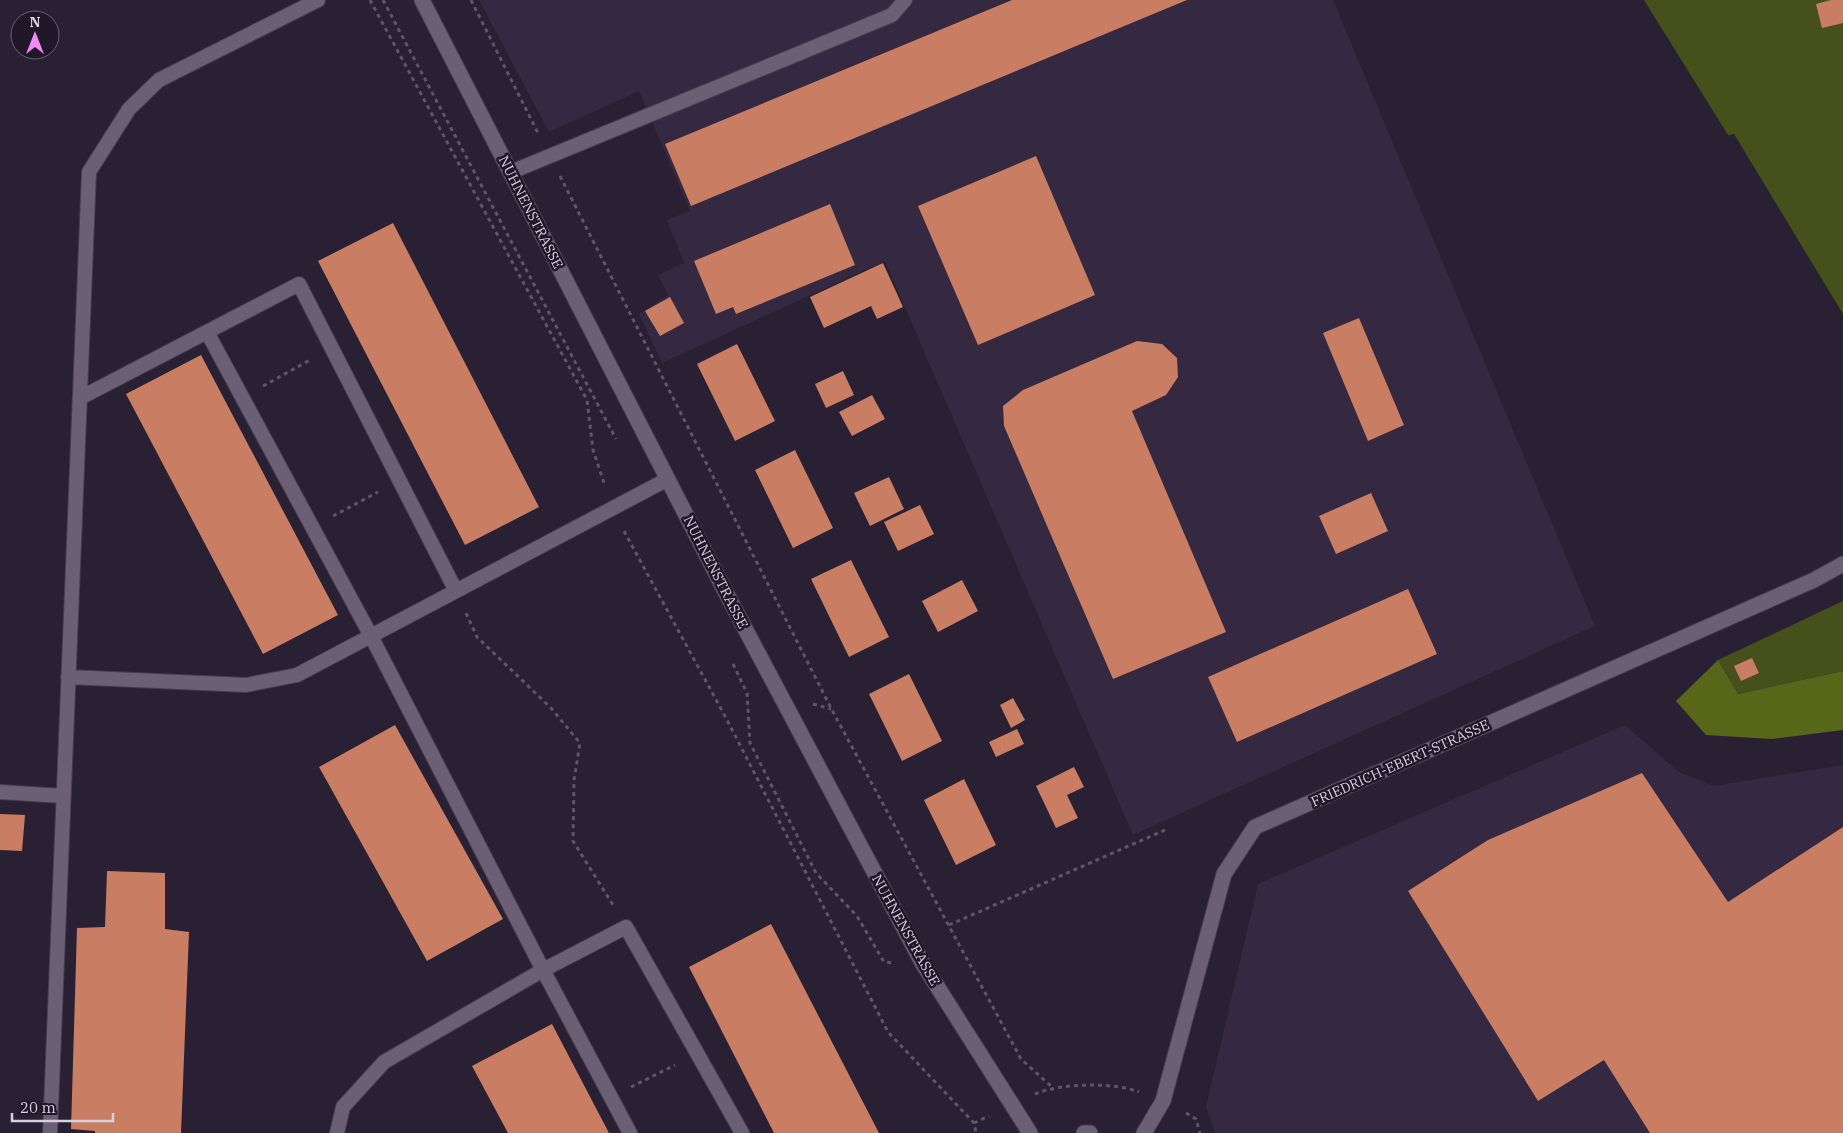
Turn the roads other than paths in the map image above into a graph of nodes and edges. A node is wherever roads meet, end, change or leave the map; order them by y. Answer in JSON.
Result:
{"nodes":[{"id":1,"x":318,"y":0,"type":"edge"},
{"id":2,"x":422,"y":0,"type":"edge"},
{"id":3,"x":905,"y":0,"type":"edge"},
{"id":4,"x":511,"y":172,"type":"junction"},
{"id":5,"x":207,"y":332,"type":"junction"},
{"id":6,"x":80,"y":398,"type":"junction"},
{"id":7,"x":668,"y":479,"type":"junction"},
{"id":8,"x":1843,"y":564,"type":"edge"},
{"id":9,"x":456,"y":590,"type":"junction"},
{"id":10,"x":371,"y":636,"type":"junction"},
{"id":11,"x":68,"y":677,"type":"junction"},
{"id":12,"x":0,"y":792,"type":"edge"},
{"id":13,"x":63,"y":796,"type":"junction"},
{"id":14,"x":543,"y":970,"type":"junction"},
{"id":15,"x":50,"y":1133,"type":"edge"},
{"id":16,"x":338,"y":1133,"type":"edge"},
{"id":17,"x":630,"y":1133,"type":"edge"},
{"id":18,"x":742,"y":1133,"type":"edge"},
{"id":19,"x":1030,"y":1133,"type":"edge"},
{"id":20,"x":1084,"y":1133,"type":"edge"},
{"id":21,"x":1090,"y":1133,"type":"edge"},
{"id":22,"x":1144,"y":1133,"type":"edge"}],
"edges":[{"from":1,"to":6,"type":"lane"},
{"from":2,"to":4,"type":"main road","name":"NUHNENSTRASSE"},
{"from":3,"to":4,"type":"lane"},
{"from":4,"to":7,"type":"main road","name":"NUHNENSTRASSE"},
{"from":5,"to":6,"type":"lane"},
{"from":5,"to":9,"type":"lane"},
{"from":5,"to":10,"type":"lane"},
{"from":6,"to":11,"type":"lane"},
{"from":7,"to":9,"type":"lane"},
{"from":7,"to":19,"type":"main road","name":"NUHNENSTRASSE"},
{"from":8,"to":22,"type":"main road","name":"FRIEDRICH-EBERT-STRASSE"},
{"from":9,"to":10,"type":"lane"},
{"from":10,"to":11,"type":"lane"},
{"from":10,"to":14,"type":"lane"},
{"from":11,"to":13,"type":"lane"},
{"from":12,"to":13,"type":"lane"},
{"from":13,"to":15,"type":"lane"},
{"from":14,"to":16,"type":"lane"},
{"from":14,"to":17,"type":"lane"},
{"from":14,"to":18,"type":"lane"},
{"from":20,"to":21,"type":"main road"}]}
